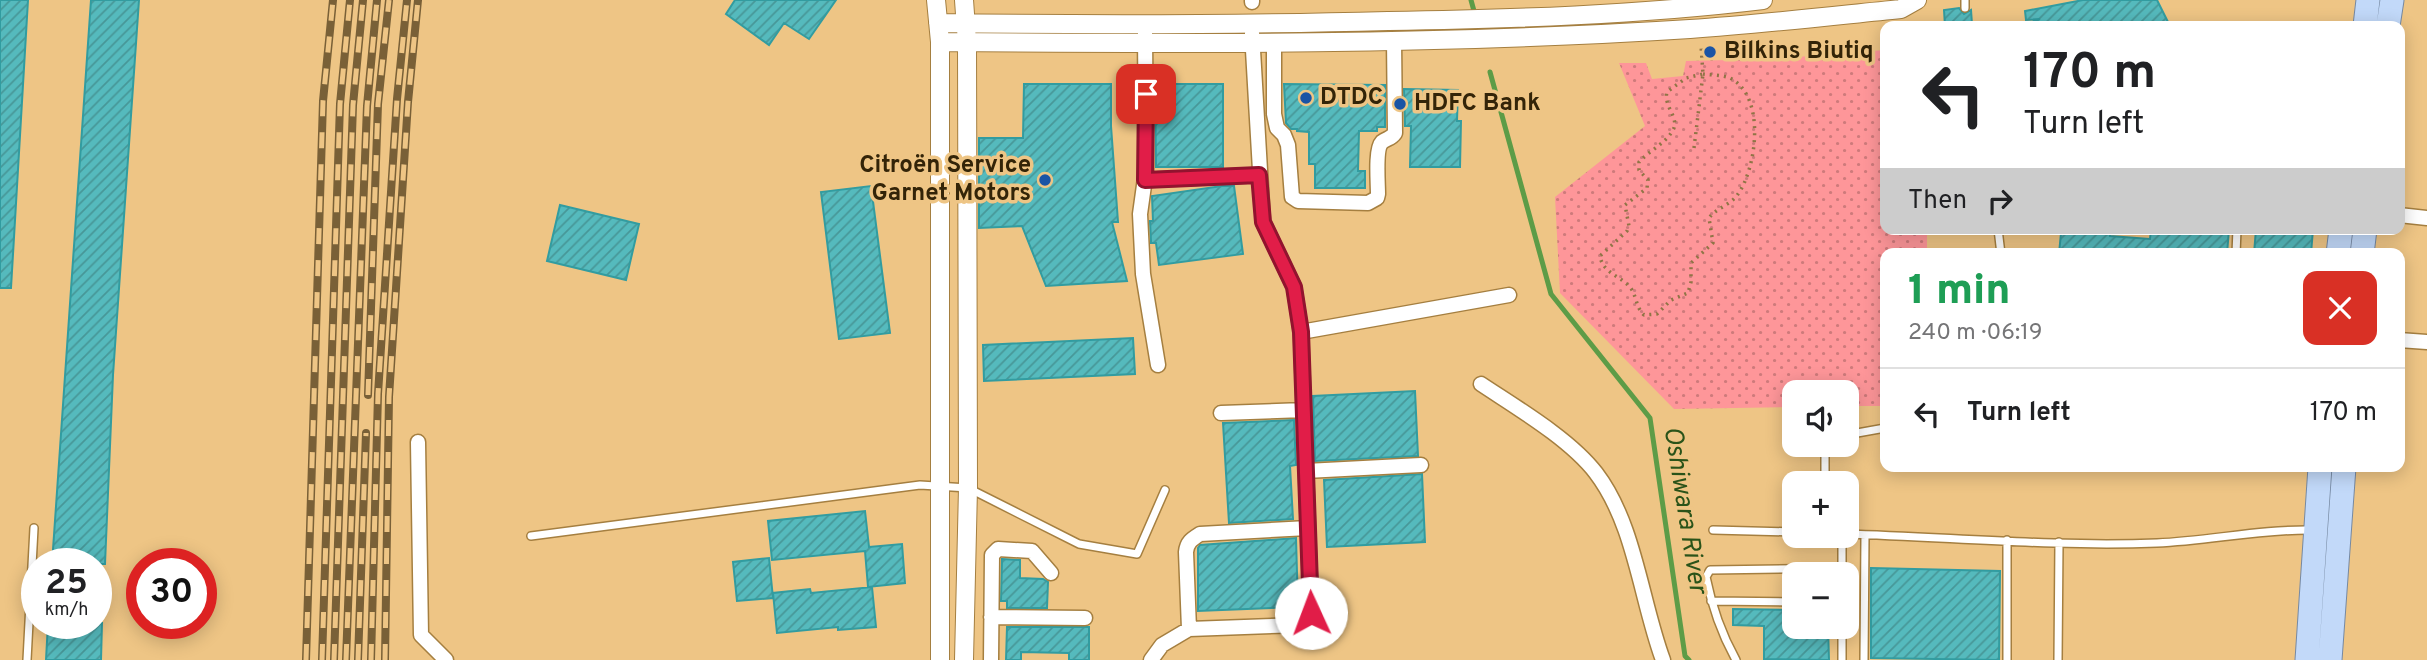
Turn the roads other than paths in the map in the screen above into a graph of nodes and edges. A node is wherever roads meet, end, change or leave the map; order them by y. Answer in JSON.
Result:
{"nodes":[{"id":1,"x":936,"y":0,"type":"edge"},
{"id":2,"x":964,"y":0,"type":"edge"},
{"id":3,"x":1763,"y":0,"type":"edge"},
{"id":4,"x":1917,"y":0,"type":"edge"},
{"id":5,"x":2368,"y":0,"type":"edge"},
{"id":6,"x":2392,"y":0,"type":"edge"},
{"id":7,"x":1691,"y":4,"type":"edge"},
{"id":8,"x":2366,"y":21,"type":"edge"},
{"id":9,"x":2389,"y":21,"type":"edge"},
{"id":10,"x":938,"y":23,"type":"junction"},
{"id":11,"x":966,"y":23,"type":"junction"},
{"id":12,"x":1692,"y":29,"type":"junction"},
{"id":13,"x":1146,"y":33,"type":"junction"},
{"id":14,"x":1252,"y":33,"type":"junction"},
{"id":15,"x":1394,"y":40,"type":"junction"},
{"id":16,"x":940,"y":42,"type":"junction"},
{"id":17,"x":967,"y":42,"type":"junction"},
{"id":18,"x":1274,"y":42,"type":"junction"},
{"id":19,"x":1259,"y":175,"type":"junction"},
{"id":20,"x":1145,"y":180,"type":"junction"},
{"id":21,"x":2405,"y":216,"type":"edge"},
{"id":22,"x":2427,"y":218,"type":"edge"},
{"id":23,"x":1509,"y":295,"type":"dead end"},
{"id":24,"x":1301,"y":332,"type":"junction"},
{"id":25,"x":2405,"y":340,"type":"edge"},
{"id":26,"x":2427,"y":342,"type":"edge"},
{"id":27,"x":1158,"y":365,"type":"dead end"},
{"id":28,"x":1481,"y":384,"type":"dead end"},
{"id":29,"x":1304,"y":410,"type":"junction"},
{"id":30,"x":1221,"y":413,"type":"dead end"},
{"id":31,"x":1880,"y":429,"type":"edge"},
{"id":32,"x":1859,"y":433,"type":"edge"},
{"id":33,"x":418,"y":442,"type":"dead end"},
{"id":34,"x":1422,"y":465,"type":"dead end"},
{"id":35,"x":1306,"y":471,"type":"junction"},
{"id":36,"x":2320,"y":472,"type":"edge"},
{"id":37,"x":2344,"y":472,"type":"edge"},
{"id":38,"x":942,"y":486,"type":"junction"},
{"id":39,"x":968,"y":488,"type":"junction"},
{"id":40,"x":1165,"y":490,"type":"dead end"},
{"id":41,"x":34,"y":528,"type":"dead end"},
{"id":42,"x":1308,"y":528,"type":"junction"},
{"id":43,"x":1713,"y":530,"type":"dead end"},
{"id":44,"x":2316,"y":530,"type":"junction"},
{"id":45,"x":1782,"y":533,"type":"edge"},
{"id":46,"x":1859,"y":534,"type":"edge"},
{"id":47,"x":1865,"y":534,"type":"junction"},
{"id":48,"x":531,"y":537,"type":"dead end"},
{"id":49,"x":2007,"y":540,"type":"junction"},
{"id":50,"x":2059,"y":542,"type":"junction"},
{"id":51,"x":1782,"y":571,"type":"edge"},
{"id":52,"x":1051,"y":573,"type":"dead end"},
{"id":53,"x":1711,"y":601,"type":"junction"},
{"id":54,"x":1782,"y":602,"type":"edge"},
{"id":55,"x":991,"y":617,"type":"junction"},
{"id":56,"x":1085,"y":618,"type":"dead end"},
{"id":57,"x":1189,"y":629,"type":"junction"},
{"id":58,"x":1842,"y":639,"type":"edge"},
{"id":59,"x":27,"y":660,"type":"edge"},
{"id":60,"x":446,"y":660,"type":"edge"},
{"id":61,"x":940,"y":660,"type":"edge"},
{"id":62,"x":964,"y":660,"type":"edge"},
{"id":63,"x":991,"y":660,"type":"edge"},
{"id":64,"x":1151,"y":660,"type":"edge"},
{"id":65,"x":1663,"y":660,"type":"edge"},
{"id":66,"x":1736,"y":660,"type":"edge"},
{"id":67,"x":1842,"y":660,"type":"edge"},
{"id":68,"x":1864,"y":660,"type":"edge"},
{"id":69,"x":2007,"y":660,"type":"edge"},
{"id":70,"x":2058,"y":660,"type":"edge"},
{"id":71,"x":2307,"y":660,"type":"edge"},
{"id":72,"x":2330,"y":660,"type":"edge"}],
"edges":[{"from":1,"to":10,"type":"street"},
{"from":2,"to":11,"type":"street"},
{"from":3,"to":7,"type":"street"},
{"from":4,"to":12,"type":"street"},
{"from":5,"to":8,"type":"main road"},
{"from":6,"to":9,"type":"main road"},
{"from":7,"to":12,"type":"street"},
{"from":7,"to":14,"type":"street"},
{"from":10,"to":11,"type":"street"},
{"from":10,"to":16,"type":"street"},
{"from":11,"to":13,"type":"street"},
{"from":11,"to":17,"type":"street"},
{"from":12,"to":15,"type":"street"},
{"from":13,"to":14,"type":"street"},
{"from":13,"to":17,"type":"street"},
{"from":13,"to":20,"type":"street"},
{"from":14,"to":18,"type":"street"},
{"from":14,"to":19,"type":"street"},
{"from":15,"to":18,"type":"street"},
{"from":15,"to":18,"type":"street"},
{"from":16,"to":17,"type":"street"},
{"from":16,"to":38,"type":"street"},
{"from":17,"to":39,"type":"street"},
{"from":19,"to":20,"type":"street"},
{"from":19,"to":24,"type":"street"},
{"from":20,"to":27,"type":"street"},
{"from":21,"to":22,"type":"street"},
{"from":23,"to":24,"type":"street"},
{"from":24,"to":29,"type":"street"},
{"from":25,"to":26,"type":"street"},
{"from":28,"to":65,"type":"street"},
{"from":29,"to":30,"type":"street"},
{"from":29,"to":35,"type":"street"},
{"from":31,"to":32,"type":"lane"},
{"from":33,"to":60,"type":"street"},
{"from":34,"to":35,"type":"street"},
{"from":35,"to":42,"type":"street"},
{"from":36,"to":44,"type":"main road"},
{"from":37,"to":72,"type":"main road"},
{"from":38,"to":39,"type":"lane"},
{"from":38,"to":48,"type":"lane"},
{"from":38,"to":61,"type":"street"},
{"from":39,"to":40,"type":"lane"},
{"from":39,"to":62,"type":"street"},
{"from":41,"to":59,"type":"lane"},
{"from":42,"to":57,"type":"street"},
{"from":42,"to":57,"type":"street"},
{"from":43,"to":45,"type":"lane"},
{"from":44,"to":50,"type":"lane"},
{"from":44,"to":71,"type":"main road"},
{"from":46,"to":47,"type":"lane"},
{"from":47,"to":49,"type":"lane"},
{"from":47,"to":68,"type":"lane"},
{"from":49,"to":50,"type":"lane"},
{"from":49,"to":69,"type":"lane"},
{"from":50,"to":70,"type":"lane"},
{"from":51,"to":53,"type":"lane"},
{"from":52,"to":55,"type":"street"},
{"from":53,"to":54,"type":"lane"},
{"from":53,"to":66,"type":"lane"},
{"from":55,"to":56,"type":"street"},
{"from":55,"to":63,"type":"street"},
{"from":57,"to":64,"type":"street"},
{"from":58,"to":67,"type":"lane"}]}
